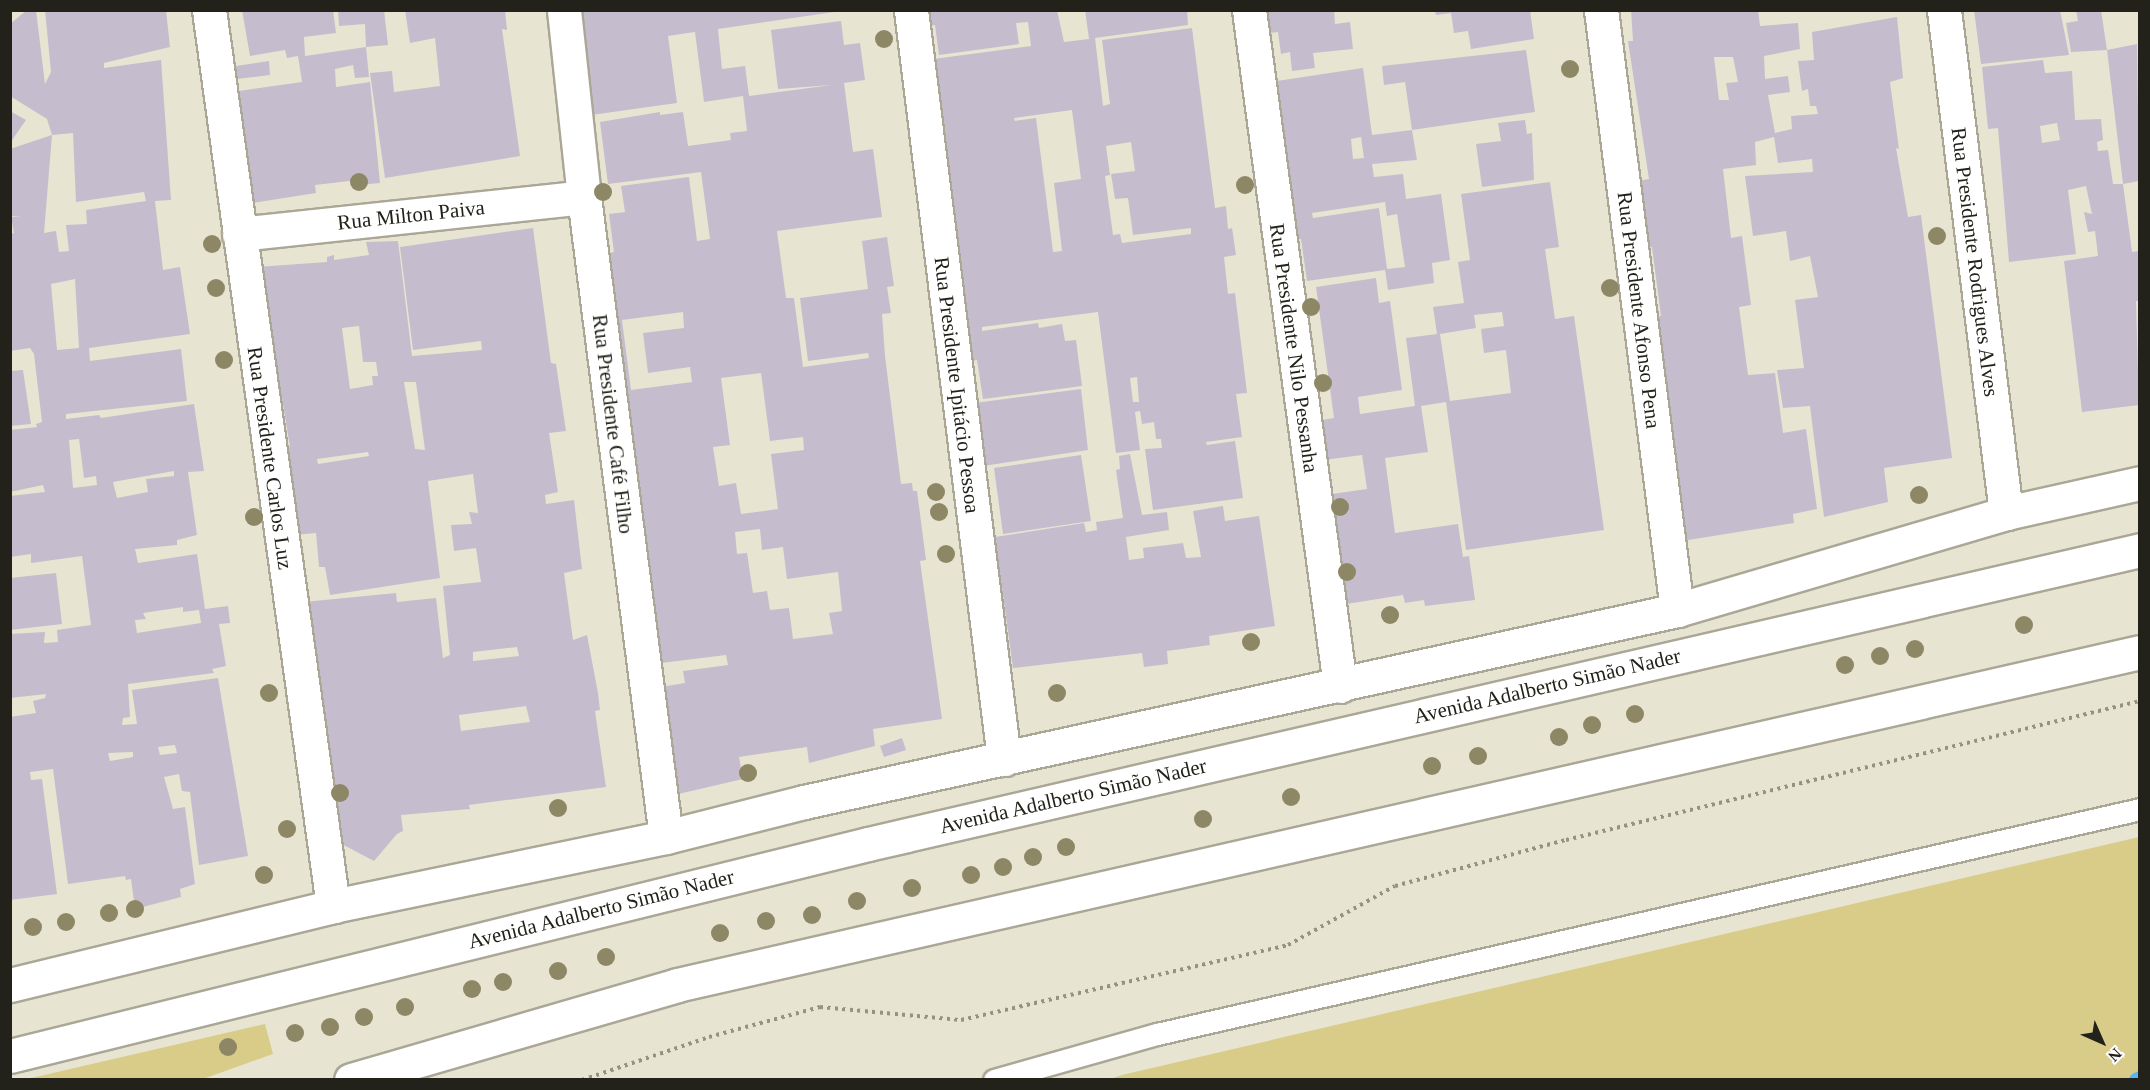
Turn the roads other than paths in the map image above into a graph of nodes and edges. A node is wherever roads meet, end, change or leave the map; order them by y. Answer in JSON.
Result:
{"nodes":[{"id":1,"x":209,"y":10,"type":"edge"},
{"id":2,"x":564,"y":10,"type":"edge"},
{"id":3,"x":911,"y":10,"type":"edge"},
{"id":4,"x":1249,"y":10,"type":"edge"},
{"id":5,"x":1601,"y":10,"type":"edge"},
{"id":6,"x":1944,"y":10,"type":"edge"},
{"id":7,"x":584,"y":197,"type":"junction"},
{"id":8,"x":239,"y":234,"type":"junction"},
{"id":9,"x":2139,"y":483,"type":"edge"},
{"id":10,"x":2006,"y":513,"type":"junction"},
{"id":11,"x":2139,"y":550,"type":"edge"},
{"id":12,"x":1677,"y":610,"type":"junction"},
{"id":13,"x":2139,"y":652,"type":"edge"},
{"id":14,"x":1340,"y":686,"type":"junction"},
{"id":15,"x":1004,"y":759,"type":"junction"},
{"id":16,"x":2139,"y":809,"type":"edge"},
{"id":17,"x":666,"y":837,"type":"junction"},
{"id":18,"x":333,"y":906,"type":"junction"},
{"id":19,"x":10,"y":985,"type":"edge"},
{"id":20,"x":10,"y":1056,"type":"edge"},
{"id":21,"x":351,"y":1080,"type":"edge"},
{"id":22,"x":994,"y":1080,"type":"edge"}],
"edges":[{"from":1,"to":8,"type":"street","name":"Rua Presidente Carlos Luz"},
{"from":2,"to":7,"type":"street","name":"Rua Presidente Café Filho"},
{"from":3,"to":15,"type":"street","name":"Rua Presidente Ipitácio Pessoa"},
{"from":4,"to":14,"type":"street","name":"Rua Presidente Nilo Pessanha"},
{"from":5,"to":12,"type":"street","name":"Rua Presidente Afonso Pena"},
{"from":6,"to":10,"type":"street","name":"Rua Presidente Rodrigues Alves"},
{"from":7,"to":8,"type":"street","name":"Rua Milton Paiva"},
{"from":7,"to":17,"type":"street","name":"Rua Presidente Café Filho"},
{"from":8,"to":18,"type":"street","name":"Rua Presidente Carlos Luz"},
{"from":9,"to":10,"type":"street"},
{"from":10,"to":12,"type":"street"},
{"from":11,"to":20,"type":"street","name":"Avenida Adalberto Simão Nader"},
{"from":12,"to":14,"type":"street"},
{"from":13,"to":21,"type":"street"},
{"from":14,"to":15,"type":"street"},
{"from":15,"to":17,"type":"street"},
{"from":16,"to":22,"type":"lane"},
{"from":17,"to":18,"type":"street"},
{"from":18,"to":19,"type":"street"}]}
